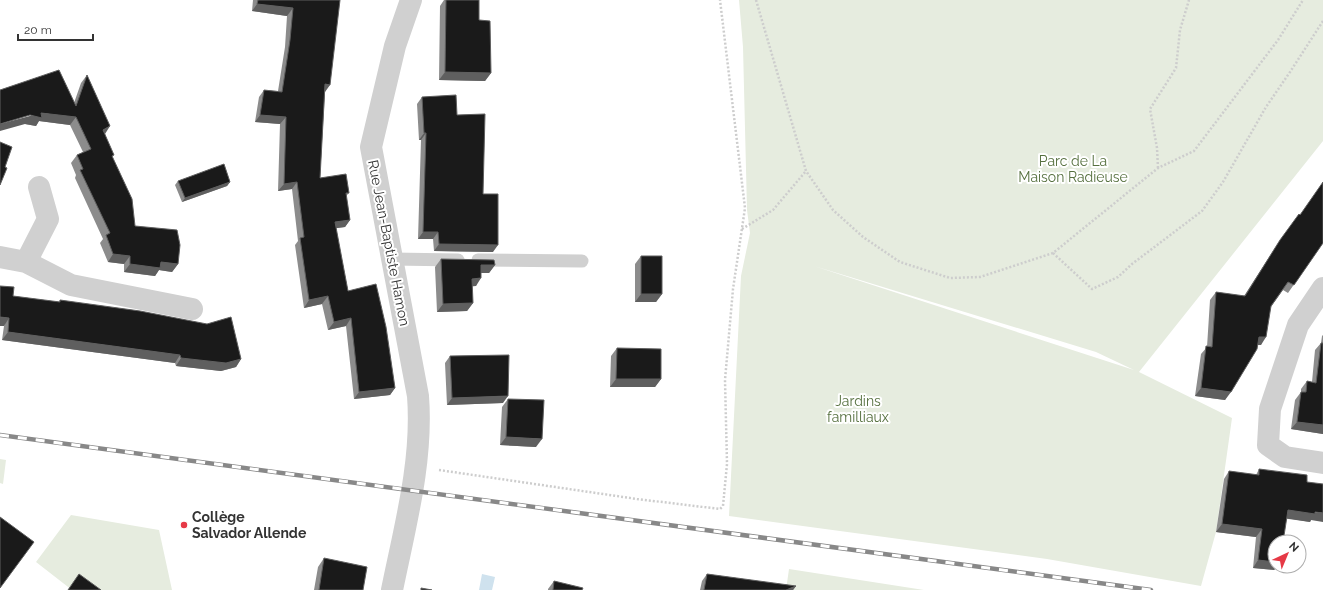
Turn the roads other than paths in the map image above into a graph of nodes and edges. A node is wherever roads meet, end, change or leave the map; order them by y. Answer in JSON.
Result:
{"nodes":[{"id":1,"x":411,"y":0,"type":"edge"},
{"id":2,"x":39,"y":187,"type":"dead end"},
{"id":3,"x":0,"y":257,"type":"edge"},
{"id":4,"x":392,"y":259,"type":"junction"},
{"id":5,"x":582,"y":261,"type":"dead end"},
{"id":6,"x":26,"y":262,"type":"junction"},
{"id":7,"x":1323,"y":288,"type":"edge"},
{"id":8,"x":192,"y":309,"type":"dead end"},
{"id":9,"x":1323,"y":463,"type":"edge"},
{"id":10,"x":392,"y":590,"type":"edge"}],
"edges":[{"from":1,"to":4,"type":"street","name":"Rue Jean-Baptiste Hamon"},
{"from":2,"to":6,"type":"street"},
{"from":3,"to":6,"type":"street"},
{"from":4,"to":5,"type":"lane"},
{"from":4,"to":10,"type":"street","name":"Rue Jean-Baptiste Hamon"},
{"from":6,"to":8,"type":"street"},
{"from":7,"to":9,"type":"street"}]}
